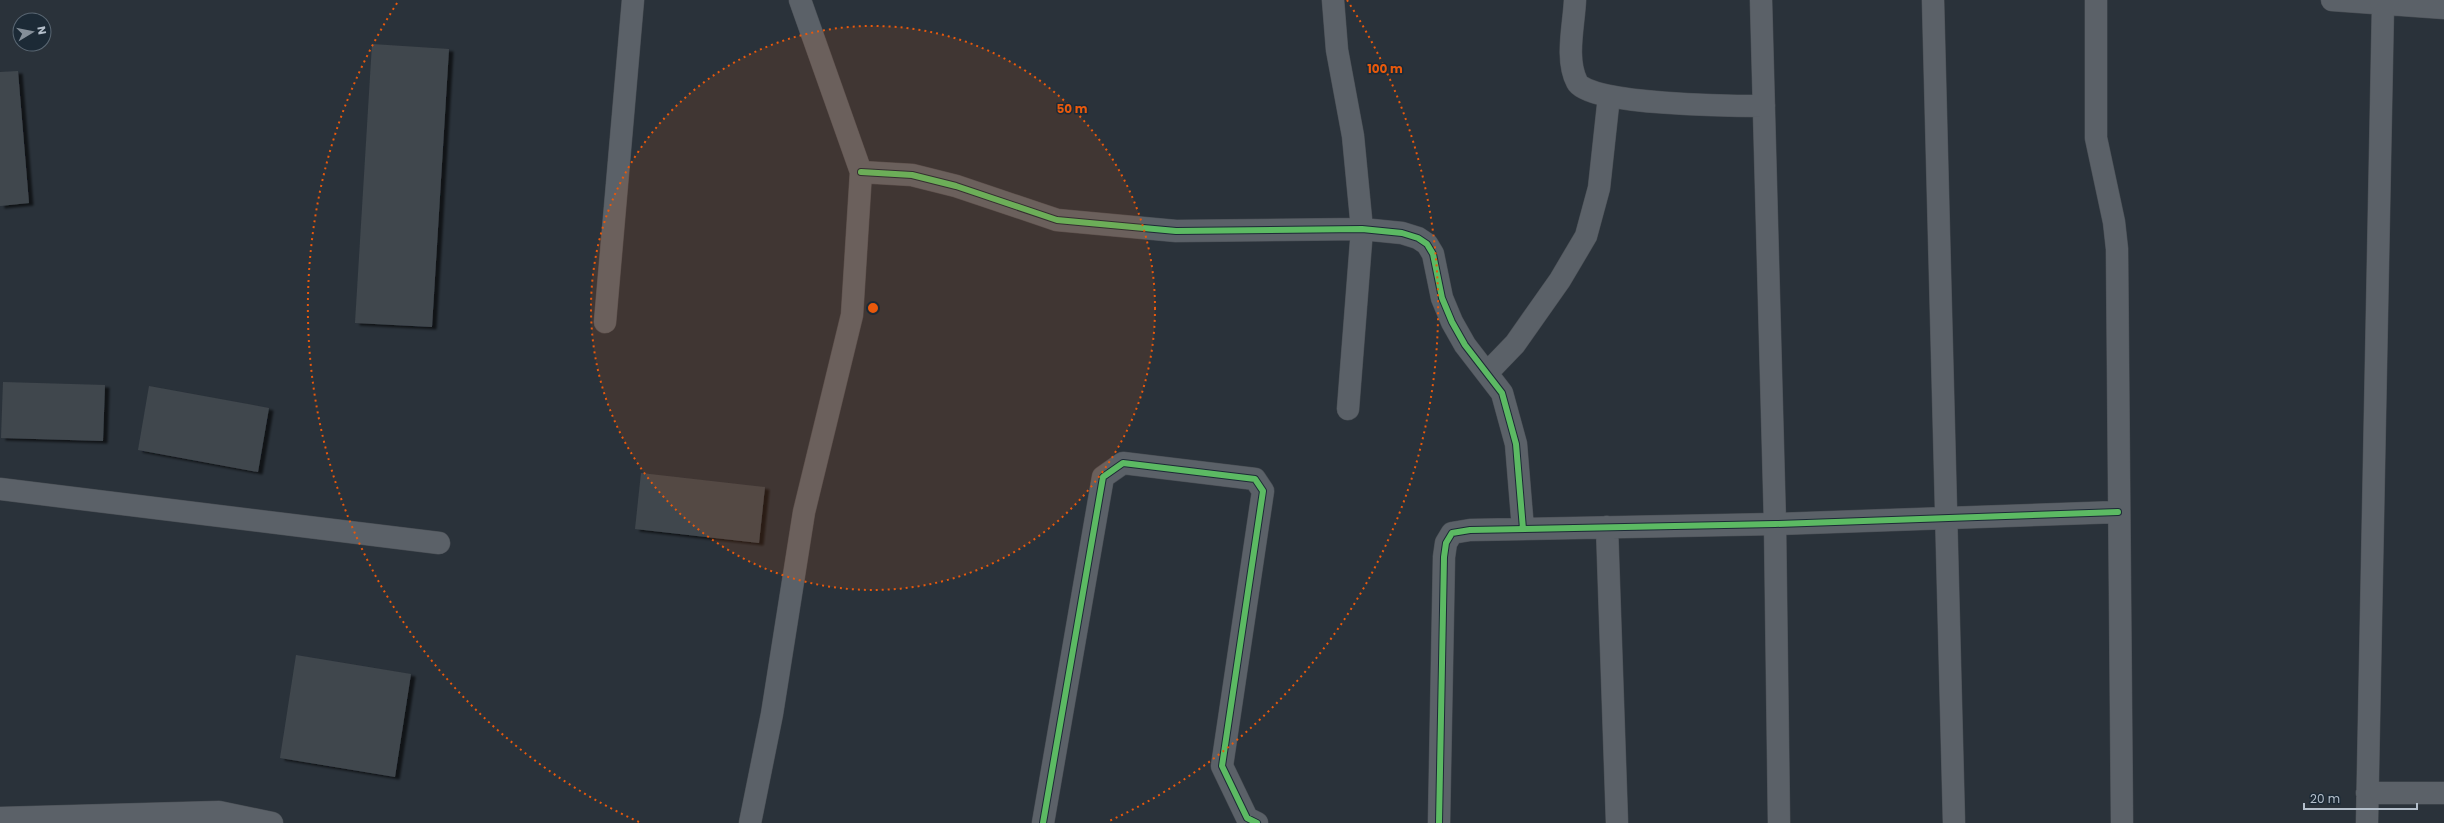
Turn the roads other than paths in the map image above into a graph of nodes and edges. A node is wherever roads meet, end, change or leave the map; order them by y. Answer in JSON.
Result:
{"nodes":[{"id":1,"x":633,"y":0,"type":"edge"},
{"id":2,"x":800,"y":0,"type":"edge"},
{"id":3,"x":1333,"y":0,"type":"edge"},
{"id":4,"x":1575,"y":0,"type":"edge"},
{"id":5,"x":1761,"y":0,"type":"edge"},
{"id":6,"x":1933,"y":0,"type":"edge"},
{"id":7,"x":2096,"y":0,"type":"edge"},
{"id":8,"x":2332,"y":0,"type":"edge"},
{"id":9,"x":2383,"y":5,"type":"junction"},
{"id":10,"x":2444,"y":8,"type":"edge"},
{"id":11,"x":1609,"y":96,"type":"junction"},
{"id":12,"x":1764,"y":106,"type":"junction"},
{"id":13,"x":861,"y":172,"type":"junction"},
{"id":14,"x":1362,"y":229,"type":"junction"},
{"id":15,"x":605,"y":322,"type":"dead end"},
{"id":16,"x":1488,"y":372,"type":"junction"},
{"id":17,"x":1348,"y":409,"type":"dead end"},
{"id":18,"x":0,"y":489,"type":"edge"},
{"id":19,"x":2118,"y":512,"type":"junction"},
{"id":20,"x":1946,"y":517,"type":"junction"},
{"id":21,"x":1522,"y":518,"type":"junction"},
{"id":22,"x":1776,"y":524,"type":"junction"},
{"id":23,"x":1607,"y":527,"type":"junction"},
{"id":24,"x":438,"y":543,"type":"dead end"},
{"id":25,"x":2367,"y":793,"type":"junction"},
{"id":26,"x":2444,"y":793,"type":"edge"},
{"id":27,"x":0,"y":818,"type":"edge"},
{"id":28,"x":272,"y":823,"type":"edge"},
{"id":29,"x":750,"y":823,"type":"edge"},
{"id":30,"x":1043,"y":823,"type":"edge"},
{"id":31,"x":1258,"y":823,"type":"edge"},
{"id":32,"x":1439,"y":823,"type":"edge"},
{"id":33,"x":1617,"y":823,"type":"edge"},
{"id":34,"x":1779,"y":823,"type":"edge"},
{"id":35,"x":1954,"y":823,"type":"edge"},
{"id":36,"x":2122,"y":823,"type":"edge"},
{"id":37,"x":2367,"y":823,"type":"edge"}],
"edges":[{"from":1,"to":15,"type":"street"},
{"from":2,"to":13,"type":"street"},
{"from":3,"to":14,"type":"street"},
{"from":4,"to":11,"type":"street"},
{"from":5,"to":12,"type":"street"},
{"from":6,"to":20,"type":"street"},
{"from":7,"to":19,"type":"street"},
{"from":8,"to":9,"type":"street"},
{"from":9,"to":10,"type":"street"},
{"from":9,"to":25,"type":"street"},
{"from":11,"to":12,"type":"street"},
{"from":11,"to":16,"type":"street"},
{"from":12,"to":22,"type":"street"},
{"from":13,"to":14,"type":"street"},
{"from":13,"to":29,"type":"street"},
{"from":14,"to":16,"type":"street"},
{"from":14,"to":17,"type":"street"},
{"from":16,"to":21,"type":"street"},
{"from":18,"to":24,"type":"street"},
{"from":19,"to":20,"type":"street"},
{"from":19,"to":36,"type":"street"},
{"from":20,"to":22,"type":"street"},
{"from":20,"to":35,"type":"street"},
{"from":21,"to":23,"type":"street"},
{"from":21,"to":32,"type":"street"},
{"from":22,"to":23,"type":"street"},
{"from":22,"to":34,"type":"street"},
{"from":23,"to":33,"type":"street"},
{"from":25,"to":26,"type":"street"},
{"from":25,"to":37,"type":"street"},
{"from":27,"to":28,"type":"street"},
{"from":30,"to":31,"type":"street"}]}
